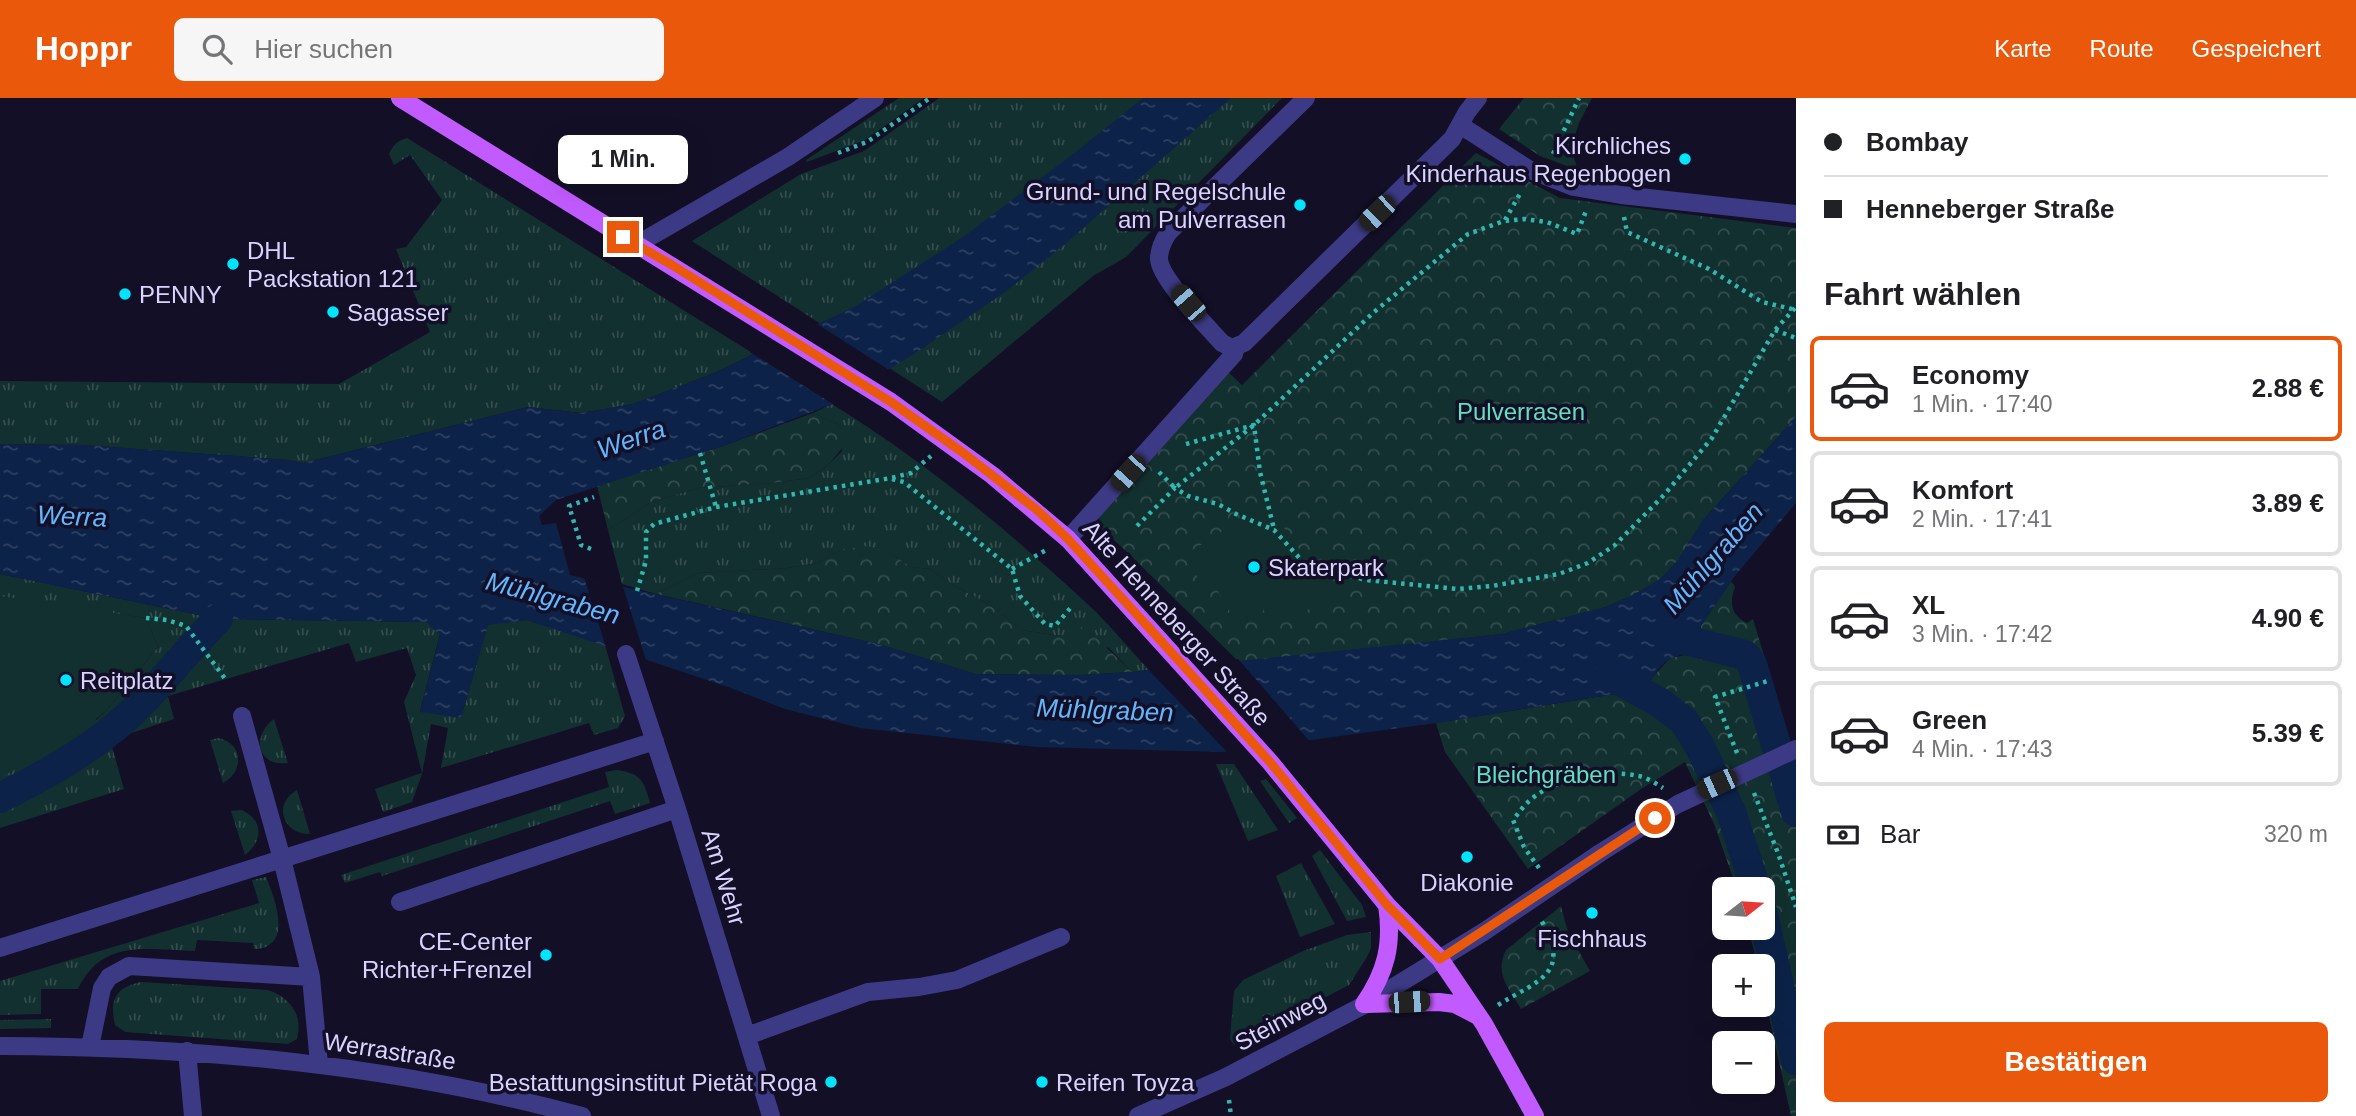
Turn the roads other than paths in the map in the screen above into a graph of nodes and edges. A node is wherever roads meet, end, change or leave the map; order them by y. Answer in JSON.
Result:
{"nodes":[{"id":1,"x":400,"y":98,"type":"edge"},
{"id":2,"x":875,"y":98,"type":"edge"},
{"id":3,"x":1306,"y":98,"type":"edge"},
{"id":4,"x":1478,"y":98,"type":"edge"},
{"id":5,"x":1460,"y":125,"type":"junction"},
{"id":6,"x":1796,"y":214,"type":"edge"},
{"id":7,"x":636,"y":245,"type":"junction"},
{"id":8,"x":1237,"y":347,"type":"junction"},
{"id":9,"x":1068,"y":539,"type":"junction"},
{"id":10,"x":626,"y":654,"type":"dead end"},
{"id":11,"x":242,"y":716,"type":"dead end"},
{"id":12,"x":655,"y":741,"type":"junction"},
{"id":13,"x":1794,"y":750,"type":"edge"},
{"id":14,"x":677,"y":809,"type":"junction"},
{"id":15,"x":282,"y":859,"type":"junction"},
{"id":16,"x":400,"y":902,"type":"dead end"},
{"id":17,"x":1387,"y":905,"type":"junction"},
{"id":18,"x":1061,"y":937,"type":"dead end"},
{"id":19,"x":0,"y":948,"type":"edge"},
{"id":20,"x":1440,"y":959,"type":"junction"},
{"id":21,"x":312,"y":977,"type":"junction"},
{"id":22,"x":1365,"y":1004,"type":"junction"},
{"id":23,"x":1479,"y":1016,"type":"junction"},
{"id":24,"x":747,"y":1037,"type":"junction"},
{"id":25,"x":0,"y":1046,"type":"edge"},
{"id":26,"x":90,"y":1047,"type":"junction"},
{"id":27,"x":187,"y":1051,"type":"junction"},
{"id":28,"x":318,"y":1064,"type":"junction"},
{"id":29,"x":194,"y":1116,"type":"edge"},
{"id":30,"x":582,"y":1116,"type":"edge"},
{"id":31,"x":771,"y":1116,"type":"edge"},
{"id":32,"x":1138,"y":1116,"type":"edge"},
{"id":33,"x":1535,"y":1116,"type":"edge"}],
"edges":[{"from":1,"to":7,"type":"main road","name":"Alte Henneberger Straße"},
{"from":2,"to":7,"type":"street"},
{"from":3,"to":8,"type":"street"},
{"from":4,"to":5,"type":"street"},
{"from":5,"to":6,"type":"street"},
{"from":5,"to":8,"type":"street"},
{"from":7,"to":9,"type":"main road","name":"Alte Henneberger Straße"},
{"from":8,"to":9,"type":"street"},
{"from":9,"to":17,"type":"main road","name":"Alte Henneberger Straße"},
{"from":10,"to":12,"type":"street","name":"Am Wehr"},
{"from":11,"to":15,"type":"street"},
{"from":12,"to":14,"type":"street","name":"Am Wehr"},
{"from":12,"to":15,"type":"street"},
{"from":13,"to":20,"type":"street","name":"Steinweg"},
{"from":14,"to":16,"type":"street"},
{"from":14,"to":24,"type":"street","name":"Am Wehr"},
{"from":15,"to":19,"type":"street"},
{"from":15,"to":21,"type":"street"},
{"from":17,"to":20,"type":"main road","name":"Alte Henneberger Straße"},
{"from":17,"to":22,"type":"main road"},
{"from":18,"to":24,"type":"street"},
{"from":20,"to":22,"type":"street","name":"Steinweg"},
{"from":20,"to":23,"type":"main road","name":"Alte Henneberger Straße"},
{"from":21,"to":26,"type":"street"},
{"from":21,"to":28,"type":"street"},
{"from":22,"to":23,"type":"main road"},
{"from":22,"to":32,"type":"street","name":"Steinweg"},
{"from":23,"to":33,"type":"main road","name":"Alte Henneberger Straße"},
{"from":24,"to":31,"type":"street","name":"Am Wehr"},
{"from":25,"to":26,"type":"street","name":"Werrastraße"},
{"from":26,"to":27,"type":"street","name":"Werrastraße"},
{"from":27,"to":28,"type":"street","name":"Werrastraße"},
{"from":27,"to":29,"type":"street"},
{"from":28,"to":30,"type":"street","name":"Werrastraße"}]}
